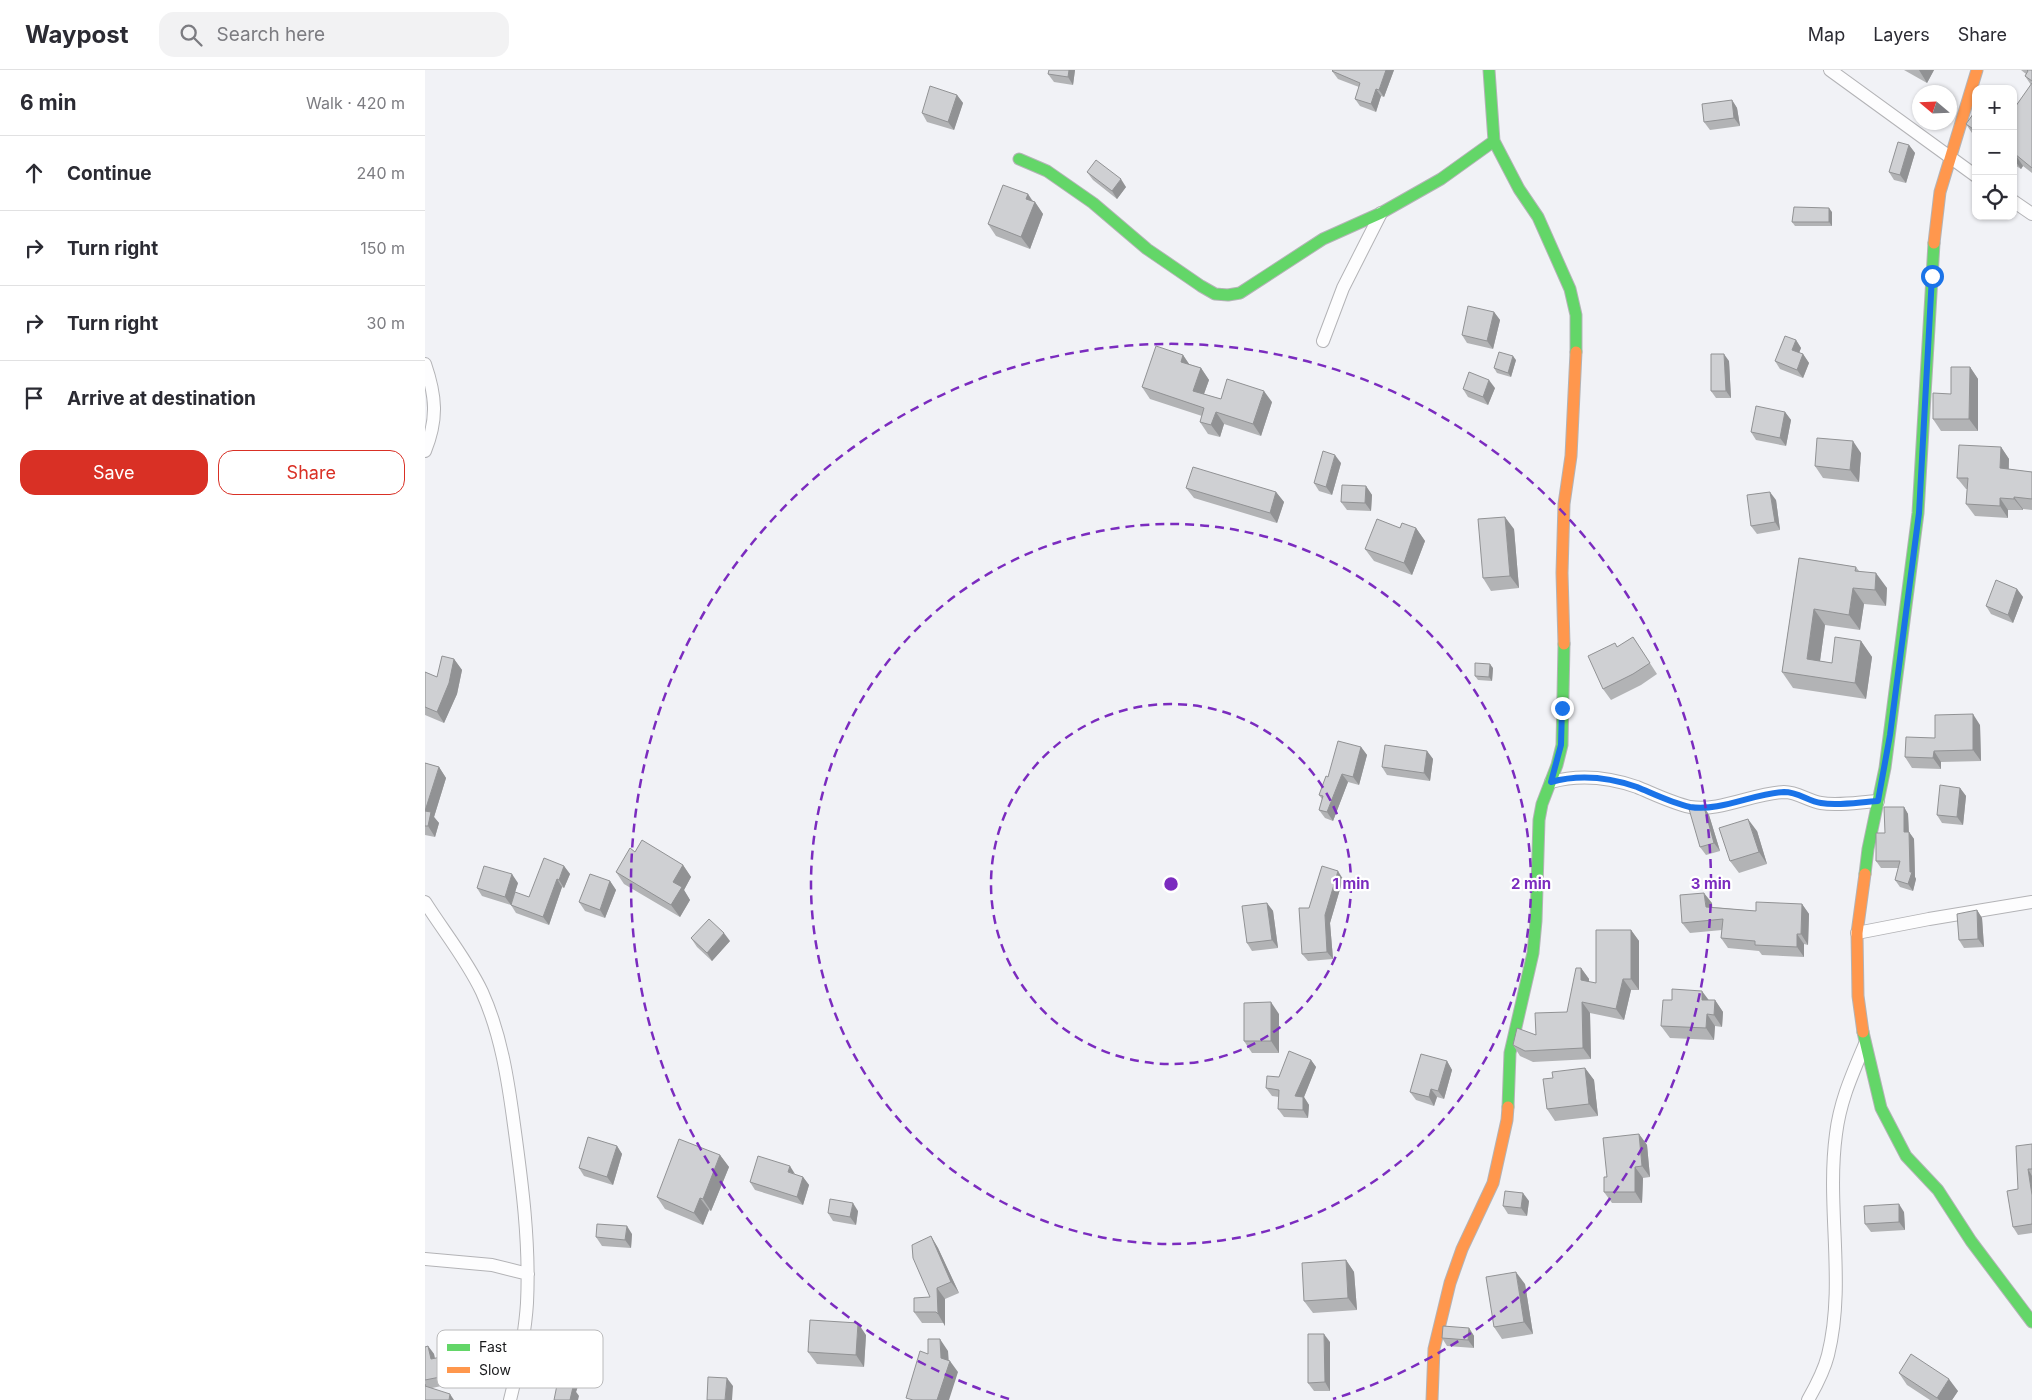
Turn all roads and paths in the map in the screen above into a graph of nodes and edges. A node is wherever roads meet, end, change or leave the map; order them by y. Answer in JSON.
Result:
{"nodes":[{"id":1,"x":1489,"y":70,"type":"edge"},
{"id":2,"x":1830,"y":70,"type":"edge"},
{"id":3,"x":1977,"y":70,"type":"edge"},
{"id":4,"x":1494,"y":141,"type":"junction"},
{"id":5,"x":1019,"y":158,"type":"dead end"},
{"id":6,"x":1949,"y":158,"type":"junction"},
{"id":7,"x":1974,"y":175,"type":"edge"},
{"id":8,"x":2017,"y":204,"type":"edge"},
{"id":9,"x":1381,"y":213,"type":"junction"},
{"id":10,"x":2032,"y":214,"type":"edge"},
{"id":11,"x":1323,"y":341,"type":"dead end"},
{"id":12,"x":425,"y":364,"type":"edge"},
{"id":13,"x":425,"y":451,"type":"edge"},
{"id":14,"x":1551,"y":782,"type":"junction"},
{"id":15,"x":1878,"y":801,"type":"junction"},
{"id":16,"x":425,"y":902,"type":"edge"},
{"id":17,"x":2032,"y":902,"type":"edge"},
{"id":18,"x":1857,"y":933,"type":"junction"},
{"id":19,"x":1865,"y":1044,"type":"junction"},
{"id":20,"x":425,"y":1259,"type":"edge"},
{"id":21,"x":528,"y":1274,"type":"junction"},
{"id":22,"x":2032,"y":1322,"type":"edge"},
{"id":23,"x":524,"y":1330,"type":"edge"},
{"id":24,"x":1432,"y":1400,"type":"edge"},
{"id":25,"x":1808,"y":1400,"type":"edge"}],
"edges":[{"from":1,"to":4,"type":"street"},
{"from":2,"to":6,"type":"street"},
{"from":3,"to":6,"type":"street"},
{"from":4,"to":9,"type":"street"},
{"from":4,"to":14,"type":"street"},
{"from":5,"to":9,"type":"street"},
{"from":6,"to":7,"type":"street"},
{"from":6,"to":15,"type":"street"},
{"from":8,"to":10,"type":"street"},
{"from":9,"to":11,"type":"street"},
{"from":12,"to":13,"type":"street"},
{"from":14,"to":15,"type":"street"},
{"from":14,"to":24,"type":"street"},
{"from":15,"to":18,"type":"street"},
{"from":16,"to":21,"type":"street"},
{"from":17,"to":18,"type":"street"},
{"from":18,"to":19,"type":"street"},
{"from":19,"to":22,"type":"street"},
{"from":19,"to":25,"type":"street"},
{"from":20,"to":21,"type":"street"},
{"from":21,"to":23,"type":"street"}]}
